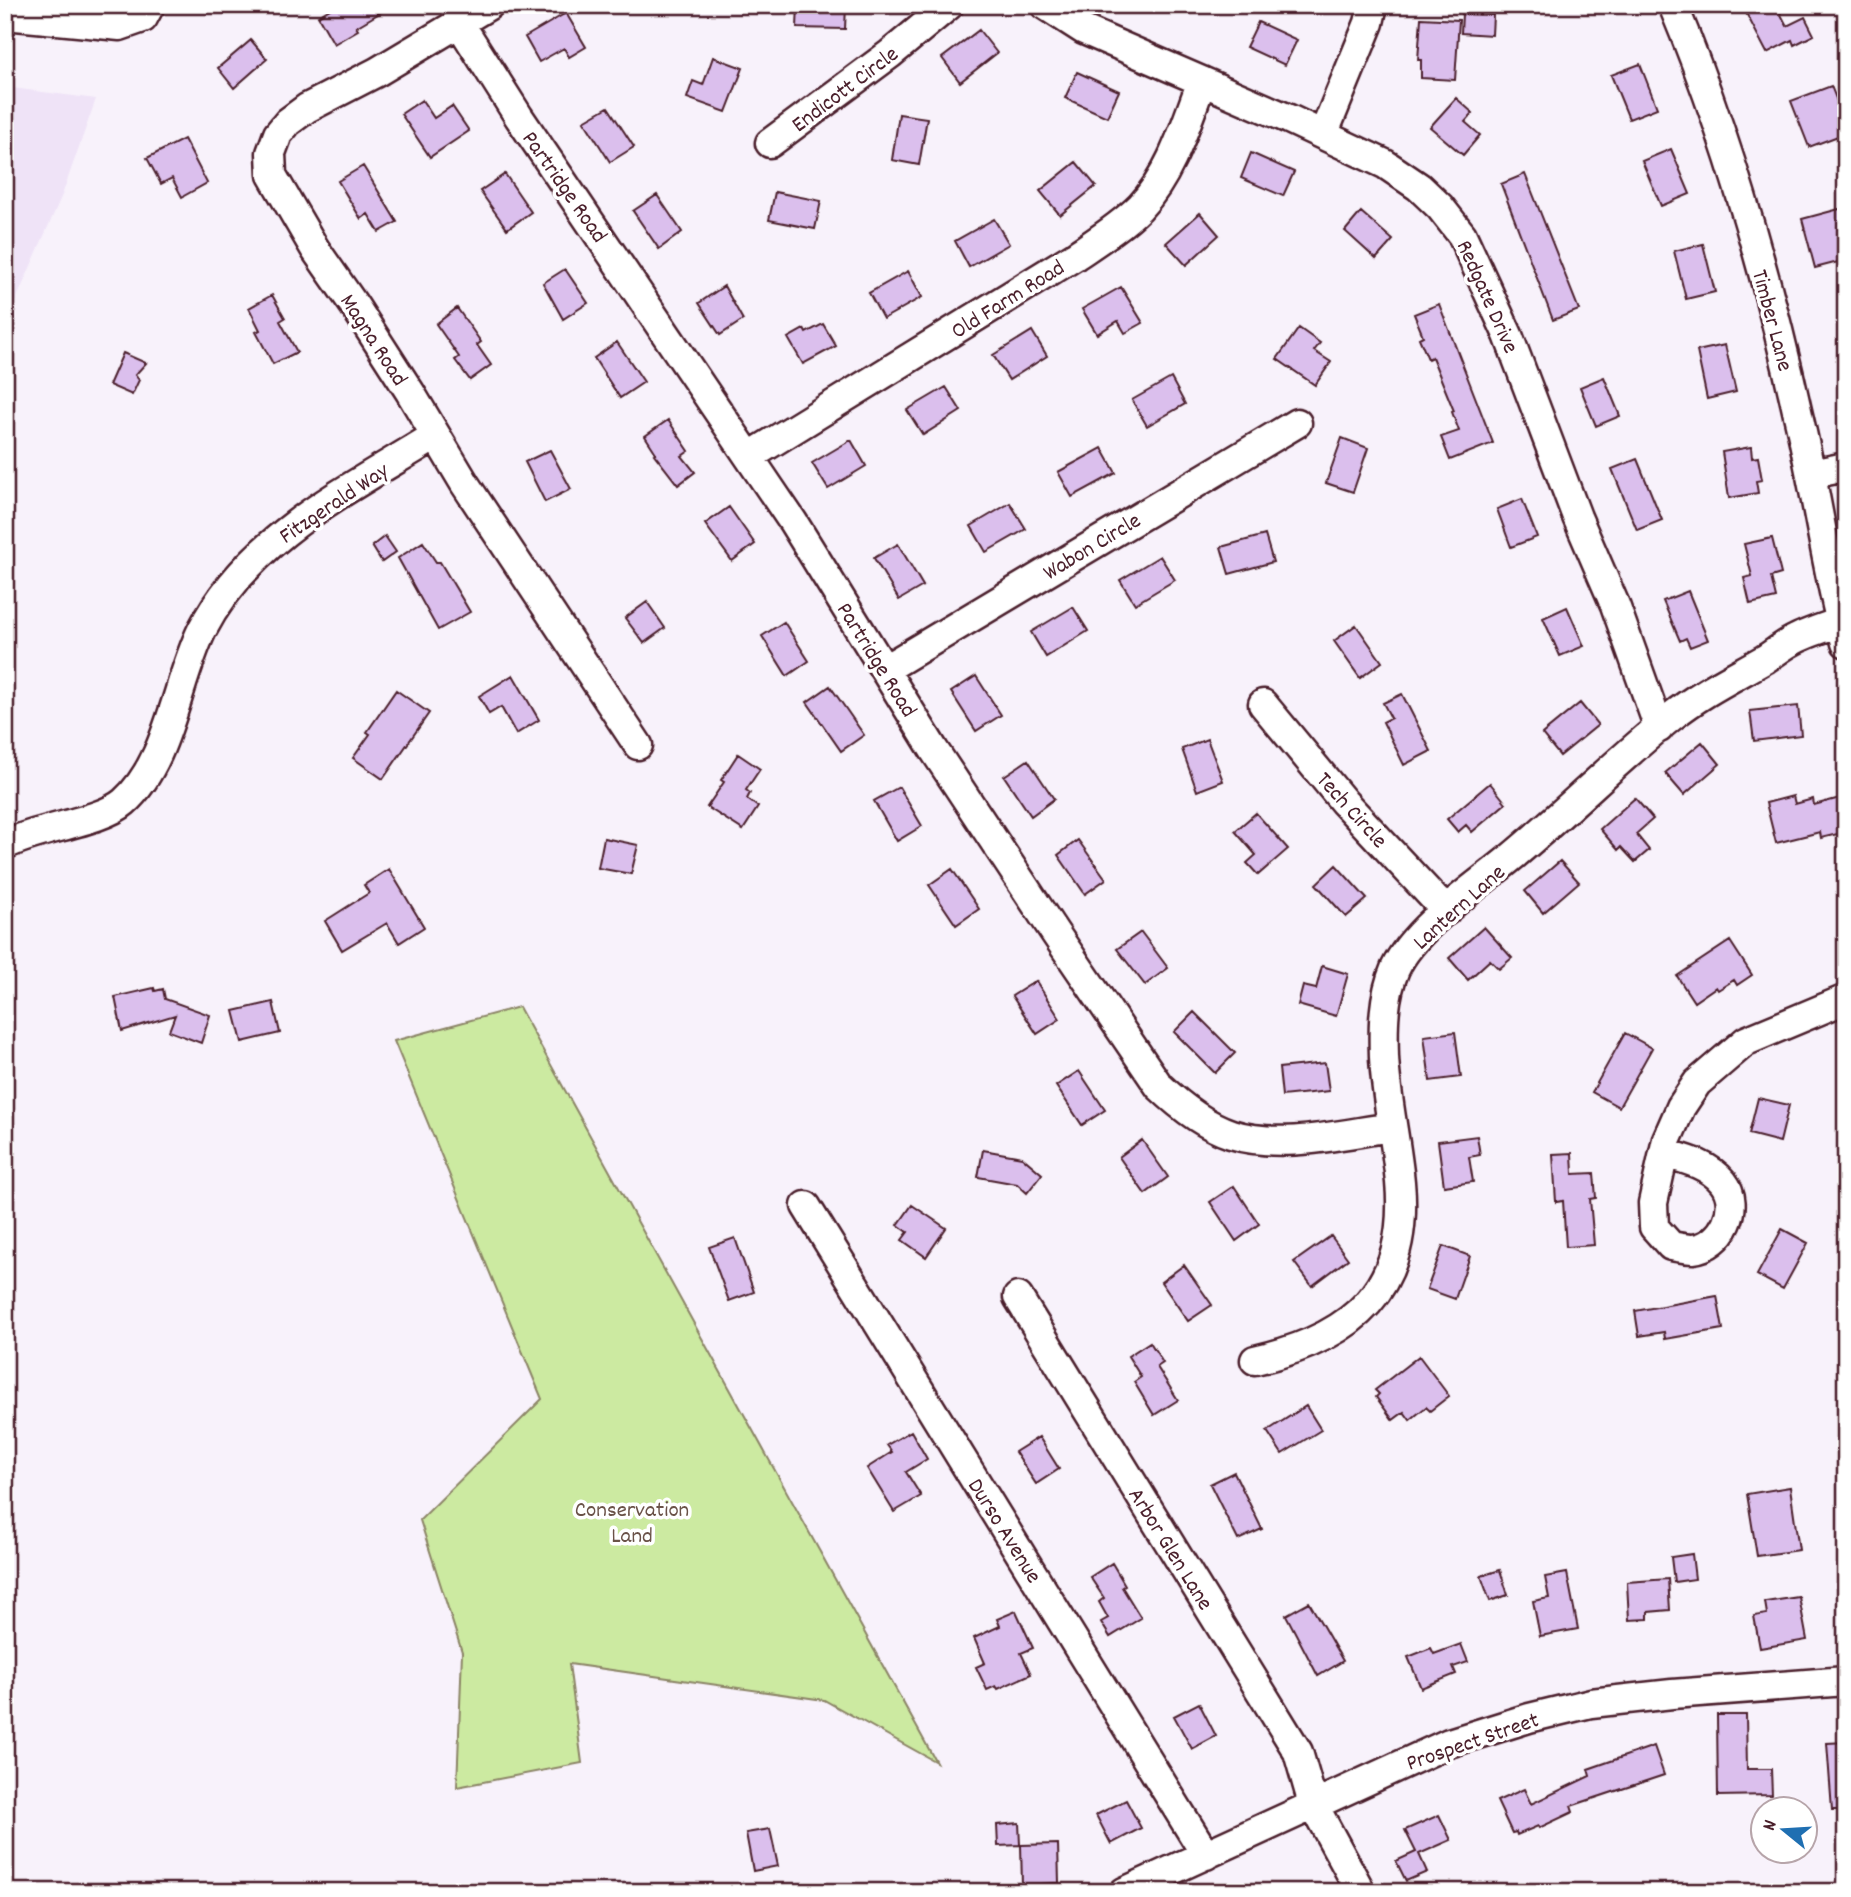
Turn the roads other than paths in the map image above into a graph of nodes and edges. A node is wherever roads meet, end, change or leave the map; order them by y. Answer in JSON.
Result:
{"nodes":[{"id":1,"x":150,"y":5,"type":"edge"},
{"id":2,"x":489,"y":5,"type":"edge"},
{"id":3,"x":949,"y":5,"type":"edge"},
{"id":4,"x":1045,"y":5,"type":"edge"},
{"id":5,"x":1373,"y":5,"type":"edge"},
{"id":6,"x":1673,"y":5,"type":"edge"},
{"id":7,"x":5,"y":15,"type":"edge"},
{"id":8,"x":460,"y":24,"type":"junction"},
{"id":9,"x":1202,"y":81,"type":"junction"},
{"id":10,"x":1323,"y":135,"type":"junction"},
{"id":11,"x":770,"y":144,"type":"dead end"},
{"id":12,"x":1297,"y":424,"type":"dead end"},
{"id":13,"x":435,"y":436,"type":"junction"},
{"id":14,"x":750,"y":456,"type":"junction"},
{"id":15,"x":1846,"y":467,"type":"edge"},
{"id":16,"x":1811,"y":474,"type":"junction"},
{"id":17,"x":1843,"y":632,"type":"edge"},
{"id":18,"x":885,"y":669,"type":"junction"},
{"id":19,"x":1264,"y":704,"type":"dead end"},
{"id":20,"x":1659,"y":728,"type":"junction"},
{"id":21,"x":638,"y":745,"type":"dead end"},
{"id":22,"x":5,"y":845,"type":"edge"},
{"id":23,"x":1446,"y":911,"type":"junction"},
{"id":24,"x":1846,"y":999,"type":"edge"},
{"id":25,"x":1392,"y":1127,"type":"junction"},
{"id":26,"x":1664,"y":1153,"type":"dead end"},
{"id":27,"x":806,"y":1206,"type":"dead end"},
{"id":28,"x":1018,"y":1297,"type":"dead end"},
{"id":29,"x":1255,"y":1360,"type":"dead end"},
{"id":30,"x":1846,"y":1681,"type":"edge"},
{"id":31,"x":1312,"y":1804,"type":"junction"},
{"id":32,"x":1206,"y":1855,"type":"junction"},
{"id":33,"x":1124,"y":1892,"type":"edge"},
{"id":34,"x":1361,"y":1892,"type":"edge"}],
"edges":[{"from":1,"to":7,"type":"street"},
{"from":2,"to":8,"type":"street","name":"Magna Road"},
{"from":3,"to":11,"type":"street","name":"Endicott Circle"},
{"from":4,"to":9,"type":"street","name":"Redgate Drive"},
{"from":5,"to":10,"type":"street"},
{"from":6,"to":16,"type":"street","name":"Timber Lane"},
{"from":8,"to":13,"type":"street","name":"Magna Road"},
{"from":8,"to":14,"type":"street","name":"Partridge Road"},
{"from":9,"to":10,"type":"street","name":"Redgate Drive"},
{"from":9,"to":14,"type":"street","name":"Old Farm Road"},
{"from":10,"to":20,"type":"street","name":"Redgate Drive"},
{"from":12,"to":18,"type":"street","name":"Wabon Circle"},
{"from":13,"to":21,"type":"street","name":"Magna Road"},
{"from":13,"to":22,"type":"street","name":"Fitzgerald Way"},
{"from":14,"to":18,"type":"street","name":"Partridge Road"},
{"from":15,"to":16,"type":"street"},
{"from":16,"to":17,"type":"street","name":"Timber Lane"},
{"from":17,"to":20,"type":"street","name":"Lantern Lane"},
{"from":18,"to":25,"type":"street","name":"Partridge Road"},
{"from":19,"to":23,"type":"street","name":"Tech Circle"},
{"from":20,"to":23,"type":"street","name":"Lantern Lane"},
{"from":23,"to":25,"type":"street","name":"Lantern Lane"},
{"from":24,"to":26,"type":"street"},
{"from":25,"to":29,"type":"street","name":"Lantern Lane"},
{"from":27,"to":32,"type":"street","name":"Durso Avenue"},
{"from":28,"to":31,"type":"street","name":"Arbor Glen Lane"},
{"from":30,"to":31,"type":"street","name":"Prospect Street"},
{"from":31,"to":32,"type":"street","name":"Prospect Street"},
{"from":31,"to":34,"type":"street","name":"Arbor Glen Lane"},
{"from":32,"to":33,"type":"street","name":"Prospect Street"}]}
